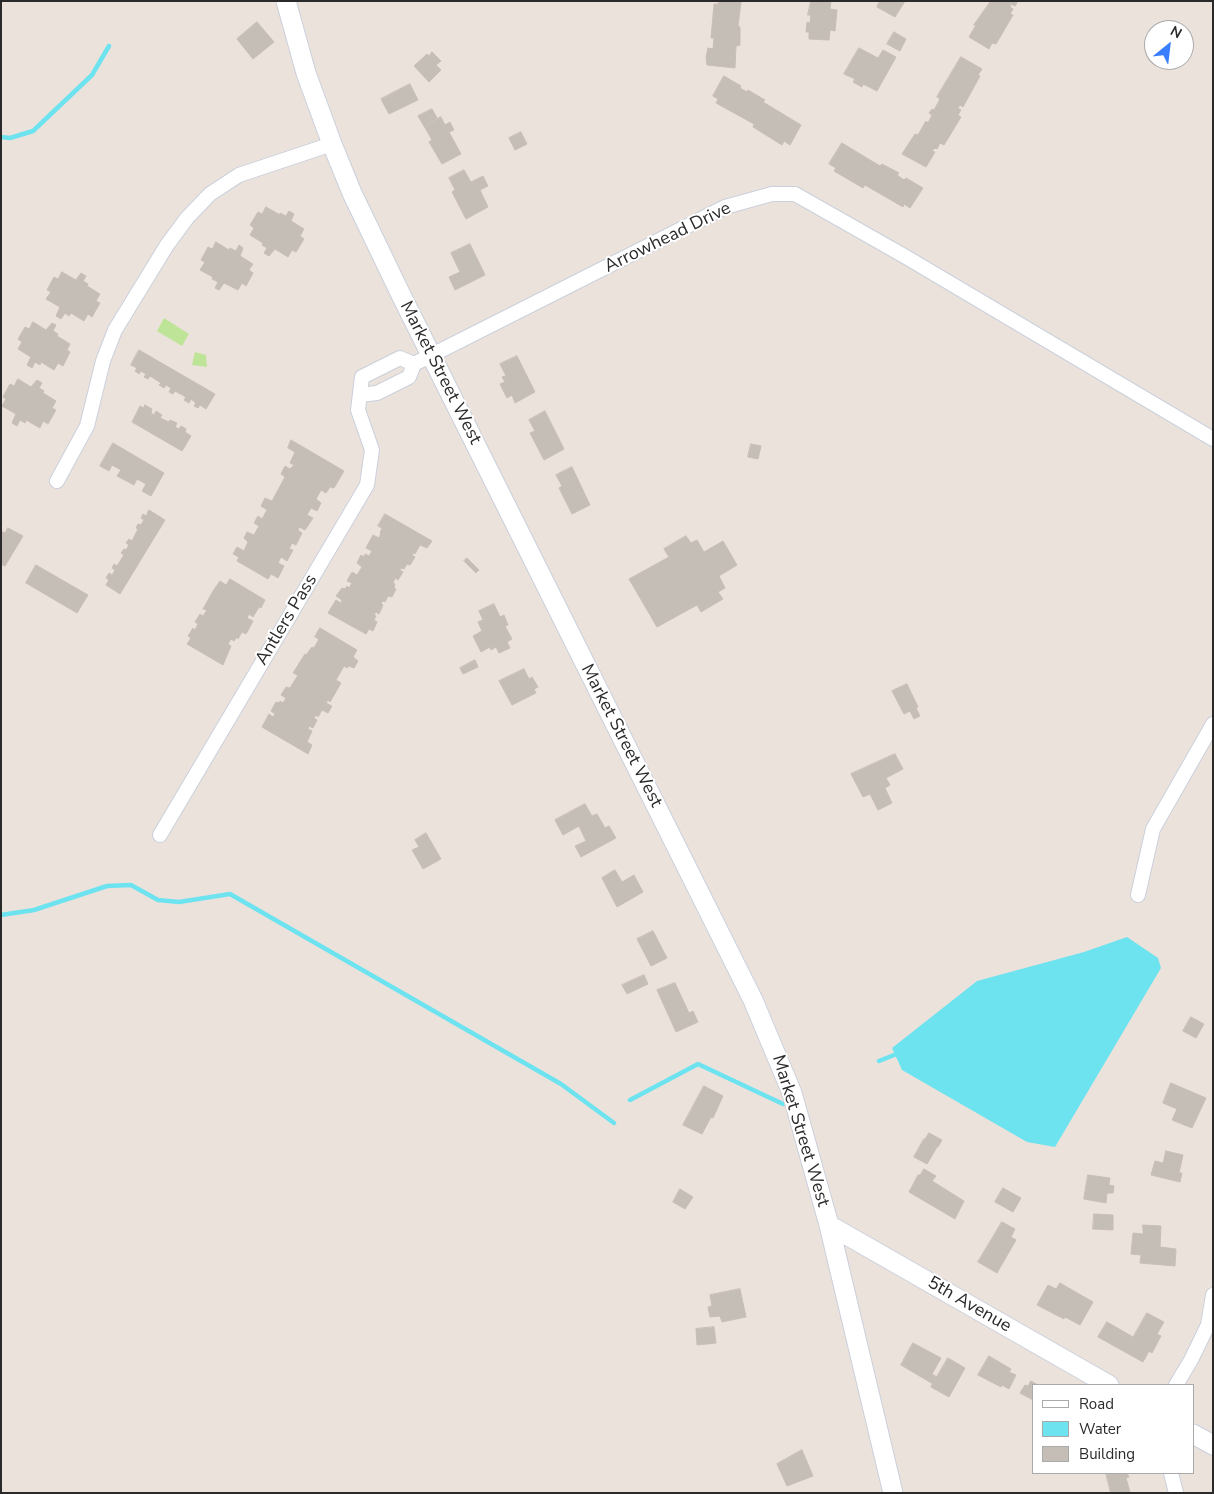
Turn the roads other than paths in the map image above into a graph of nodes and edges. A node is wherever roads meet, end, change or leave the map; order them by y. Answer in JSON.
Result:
{"nodes":[{"id":1,"x":286,"y":1,"type":"edge"},
{"id":2,"x":332,"y":144,"type":"junction"},
{"id":3,"x":431,"y":356,"type":"junction"},
{"id":4,"x":414,"y":364,"type":"junction"},
{"id":5,"x":360,"y":395,"type":"junction"},
{"id":6,"x":1213,"y":439,"type":"edge"},
{"id":7,"x":57,"y":482,"type":"dead end"},
{"id":8,"x":1213,"y":724,"type":"edge"},
{"id":9,"x":160,"y":835,"type":"dead end"},
{"id":10,"x":1138,"y":895,"type":"dead end"},
{"id":11,"x":829,"y":1225,"type":"junction"},
{"id":12,"x":1213,"y":1295,"type":"edge"},
{"id":13,"x":1107,"y":1384,"type":"edge"},
{"id":14,"x":1177,"y":1384,"type":"edge"},
{"id":15,"x":1194,"y":1435,"type":"edge"},
{"id":16,"x":1213,"y":1445,"type":"edge"},
{"id":17,"x":1171,"y":1474,"type":"edge"},
{"id":18,"x":893,"y":1493,"type":"edge"},
{"id":19,"x":1176,"y":1493,"type":"edge"}],
"edges":[{"from":1,"to":2,"type":"main road","name":"Market Street West"},
{"from":2,"to":3,"type":"main road","name":"Market Street West"},
{"from":2,"to":7,"type":"street"},
{"from":3,"to":4,"type":"street","name":"Antlers Pass"},
{"from":3,"to":6,"type":"street","name":"Arrowhead Drive"},
{"from":3,"to":11,"type":"main road","name":"Market Street West"},
{"from":4,"to":5,"type":"street","name":"Antlers Pass"},
{"from":4,"to":5,"type":"street","name":"Antlers Pass"},
{"from":5,"to":9,"type":"street","name":"Antlers Pass"},
{"from":8,"to":10,"type":"street"},
{"from":11,"to":13,"type":"main road","name":"5th Avenue"},
{"from":11,"to":18,"type":"main road","name":"Market Street West"},
{"from":12,"to":14,"type":"street"},
{"from":15,"to":16,"type":"main road"},
{"from":17,"to":19,"type":"street"}]}
